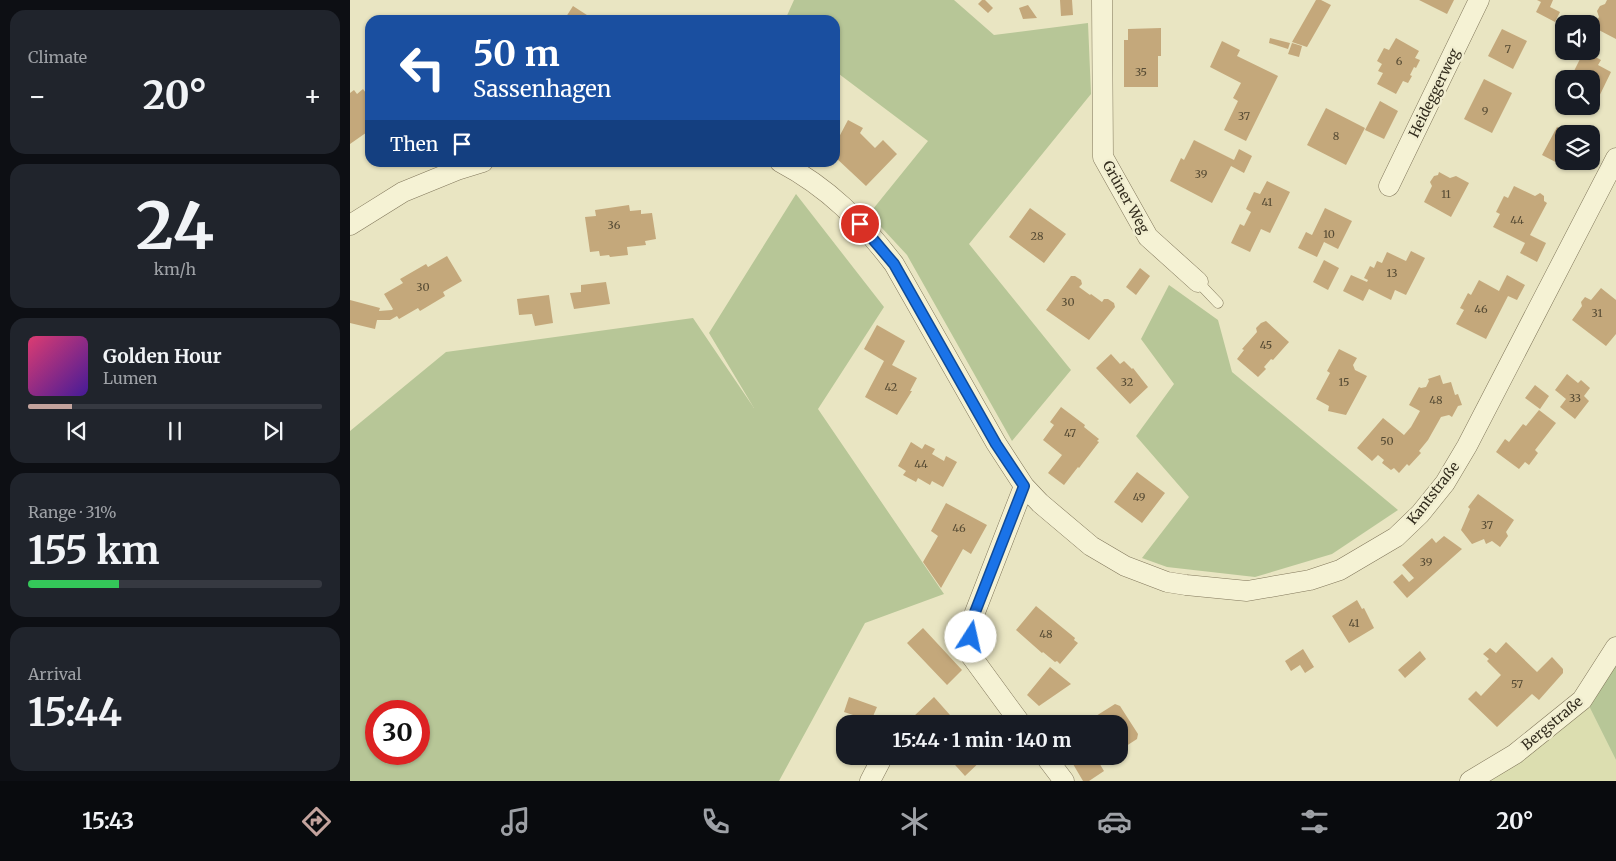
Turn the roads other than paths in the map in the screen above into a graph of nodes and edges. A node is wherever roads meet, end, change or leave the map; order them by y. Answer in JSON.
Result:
{"nodes":[{"id":1,"x":1102,"y":0,"type":"edge"},
{"id":2,"x":1479,"y":0,"type":"edge"},
{"id":3,"x":1616,"y":158,"type":"edge"},
{"id":4,"x":467,"y":167,"type":"edge"},
{"id":5,"x":790,"y":167,"type":"edge"},
{"id":6,"x":1389,"y":186,"type":"dead end"},
{"id":7,"x":350,"y":225,"type":"edge"},
{"id":8,"x":1198,"y":282,"type":"joint"},
{"id":9,"x":1218,"y":303,"type":"dead end"},
{"id":10,"x":1024,"y":486,"type":"junction"},
{"id":11,"x":1616,"y":647,"type":"edge"},
{"id":12,"x":1014,"y":715,"type":"edge"},
{"id":13,"x":878,"y":765,"type":"edge"},
{"id":14,"x":1052,"y":765,"type":"edge"},
{"id":15,"x":870,"y":781,"type":"edge"},
{"id":16,"x":1064,"y":781,"type":"edge"},
{"id":17,"x":1470,"y":781,"type":"edge"}],
"edges":[{"from":1,"to":8,"type":"street","name":"Grüner Weg"},
{"from":2,"to":6,"type":"street","name":"Heideggerweg"},
{"from":3,"to":10,"type":"street","name":"Kantstraße"},
{"from":4,"to":7,"type":"street"},
{"from":5,"to":10,"type":"street","name":"Kantstraße"},
{"from":8,"to":9,"type":"lane"},
{"from":10,"to":12,"type":"street"},
{"from":11,"to":17,"type":"street","name":"Bergstraße"},
{"from":13,"to":15,"type":"street"},
{"from":14,"to":16,"type":"street"}]}
